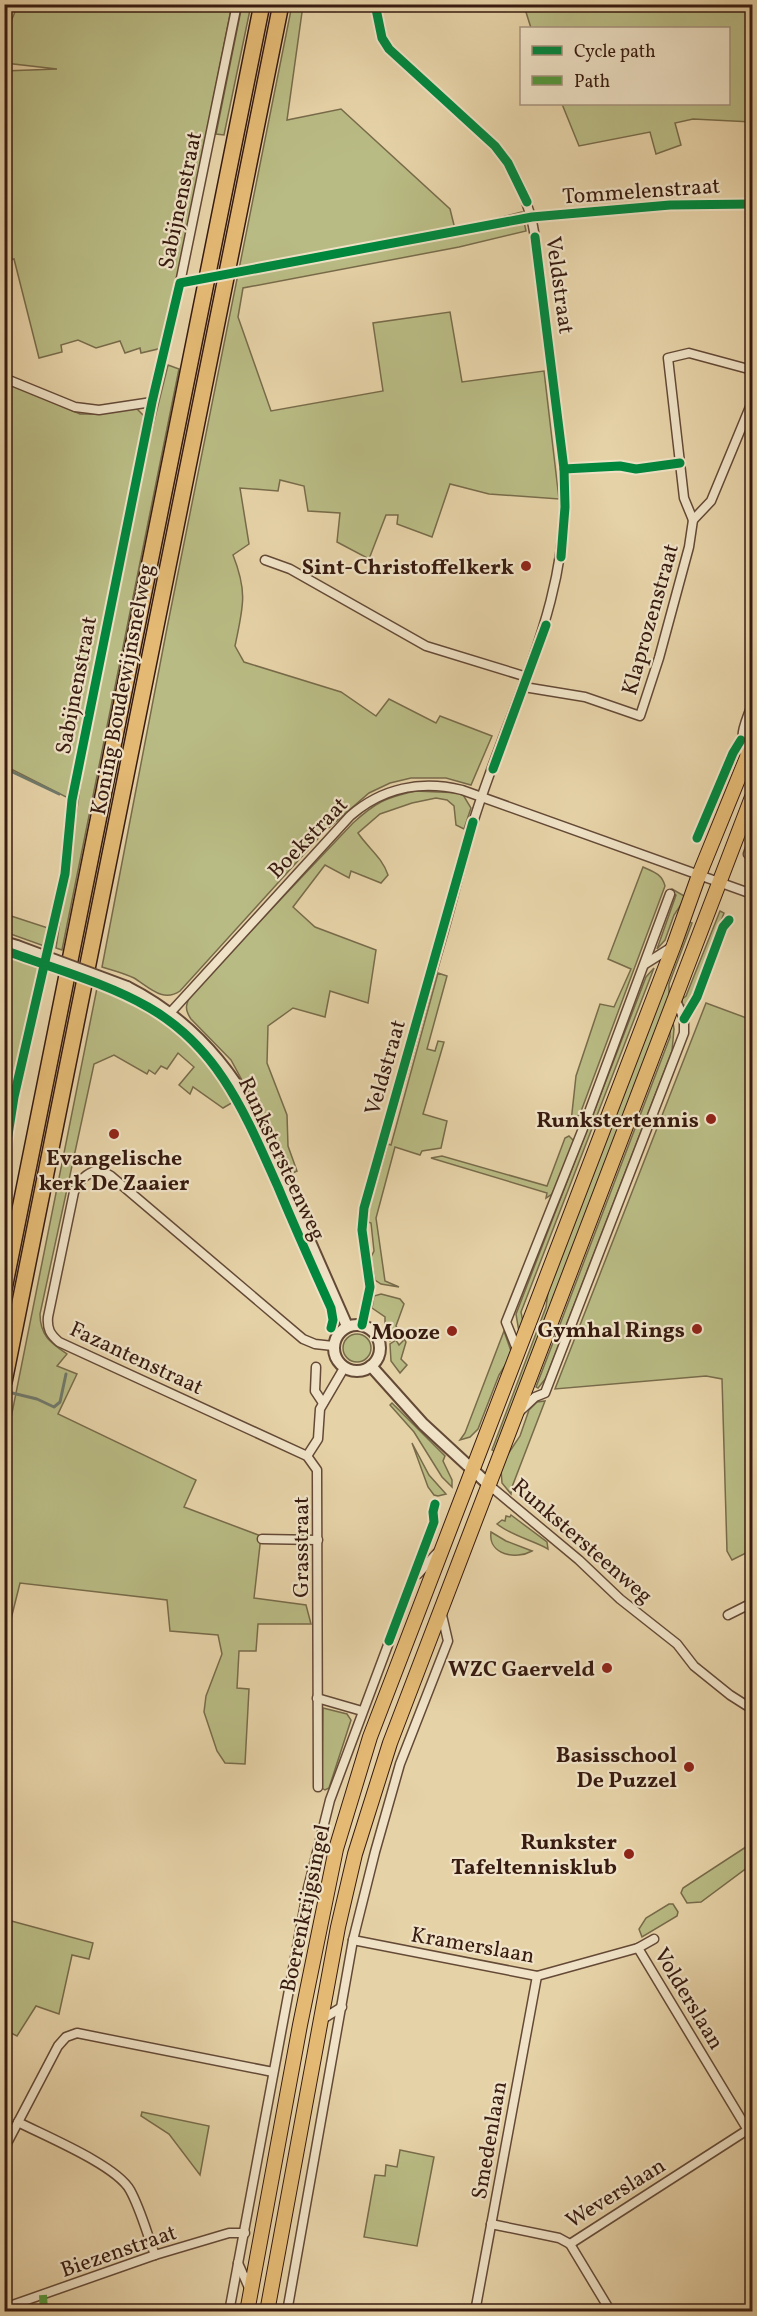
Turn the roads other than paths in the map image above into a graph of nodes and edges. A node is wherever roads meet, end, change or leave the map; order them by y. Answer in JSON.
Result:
{"nodes":[{"id":1,"x":237,"y":4,"type":"edge"},
{"id":2,"x":262,"y":4,"type":"edge"},
{"id":3,"x":281,"y":4,"type":"edge"},
{"id":4,"x":375,"y":4,"type":"edge"},
{"id":5,"x":753,"y":204,"type":"edge"},
{"id":6,"x":532,"y":217,"type":"junction"},
{"id":7,"x":753,"y":370,"type":"edge"},
{"id":8,"x":4,"y":378,"type":"edge"},
{"id":9,"x":152,"y":402,"type":"junction"},
{"id":10,"x":753,"y":402,"type":"edge"},
{"id":11,"x":693,"y":520,"type":"junction"},
{"id":12,"x":265,"y":561,"type":"dead end"},
{"id":13,"x":527,"y":677,"type":"junction"},
{"id":14,"x":524,"y":687,"type":"junction"},
{"id":15,"x":753,"y":705,"type":"edge"},
{"id":16,"x":747,"y":743,"type":"edge"},
{"id":17,"x":483,"y":797,"type":"junction"},
{"id":18,"x":751,"y":804,"type":"edge"},
{"id":19,"x":697,"y":838,"type":"dead end"},
{"id":20,"x":753,"y":842,"type":"edge"},
{"id":21,"x":748,"y":854,"type":"dead end"},
{"id":22,"x":699,"y":875,"type":"junction"},
{"id":23,"x":720,"y":882,"type":"junction"},
{"id":24,"x":670,"y":894,"type":"dead end"},
{"id":25,"x":753,"y":894,"type":"edge"},
{"id":26,"x":729,"y":920,"type":"dead end"},
{"id":27,"x":4,"y":942,"type":"edge"},
{"id":28,"x":674,"y":945,"type":"junction"},
{"id":29,"x":644,"y":964,"type":"junction"},
{"id":30,"x":675,"y":998,"type":"junction"},
{"id":31,"x":170,"y":1013,"type":"junction"},
{"id":32,"x":684,"y":1019,"type":"junction"},
{"id":33,"x":4,"y":1088,"type":"edge"},
{"id":34,"x":14,"y":1097,"type":"junction"},
{"id":35,"x":4,"y":1160,"type":"edge"},
{"id":36,"x":4,"y":1288,"type":"edge"},
{"id":37,"x":362,"y":1325,"type":"junction"},
{"id":38,"x":347,"y":1326,"type":"junction"},
{"id":39,"x":333,"y":1346,"type":"junction"},
{"id":40,"x":518,"y":1352,"type":"junction"},
{"id":41,"x":371,"y":1366,"type":"junction"},
{"id":42,"x":316,"y":1367,"type":"dead end"},
{"id":43,"x":344,"y":1368,"type":"junction"},
{"id":44,"x":4,"y":1382,"type":"edge"},
{"id":45,"x":323,"y":1403,"type":"junction"},
{"id":46,"x":517,"y":1414,"type":"junction"},
{"id":47,"x":307,"y":1456,"type":"junction"},
{"id":48,"x":472,"y":1472,"type":"junction"},
{"id":49,"x":489,"y":1485,"type":"junction"},
{"id":50,"x":434,"y":1522,"type":"dead end"},
{"id":51,"x":262,"y":1539,"type":"dead end"},
{"id":52,"x":318,"y":1540,"type":"junction"},
{"id":53,"x":444,"y":1546,"type":"junction"},
{"id":54,"x":414,"y":1579,"type":"junction"},
{"id":55,"x":753,"y":1603,"type":"edge"},
{"id":56,"x":441,"y":1610,"type":"junction"},
{"id":57,"x":728,"y":1616,"type":"dead end"},
{"id":58,"x":317,"y":1698,"type":"junction"},
{"id":59,"x":753,"y":1709,"type":"edge"},
{"id":60,"x":363,"y":1711,"type":"junction"},
{"id":61,"x":318,"y":1787,"type":"dead end"},
{"id":62,"x":654,"y":1939,"type":"dead end"},
{"id":63,"x":353,"y":1940,"type":"junction"},
{"id":64,"x":638,"y":1948,"type":"junction"},
{"id":65,"x":537,"y":1976,"type":"junction"},
{"id":66,"x":342,"y":2007,"type":"junction"},
{"id":67,"x":321,"y":2020,"type":"junction"},
{"id":68,"x":273,"y":2072,"type":"junction"},
{"id":69,"x":18,"y":2122,"type":"junction"},
{"id":70,"x":751,"y":2131,"type":"edge"},
{"id":71,"x":4,"y":2148,"type":"edge"},
{"id":72,"x":491,"y":2224,"type":"junction"},
{"id":73,"x":245,"y":2232,"type":"junction"},
{"id":74,"x":570,"y":2244,"type":"junction"},
{"id":75,"x":155,"y":2256,"type":"junction"},
{"id":76,"x":238,"y":2263,"type":"junction"},
{"id":77,"x":251,"y":2292,"type":"junction"},
{"id":78,"x":4,"y":2308,"type":"edge"},
{"id":79,"x":229,"y":2312,"type":"edge"},
{"id":80,"x":247,"y":2312,"type":"edge"},
{"id":81,"x":267,"y":2312,"type":"edge"},
{"id":82,"x":287,"y":2312,"type":"edge"},
{"id":83,"x":475,"y":2312,"type":"edge"},
{"id":84,"x":611,"y":2312,"type":"edge"}],
"edges":[{"from":1,"to":9,"type":"street","name":"Sabijnenstraat"},
{"from":2,"to":36,"type":"highway","name":"Koning Boudewijnsnelweg"},
{"from":3,"to":44,"type":"highway","name":"Koning Boudewijnsnelweg"},
{"from":4,"to":6,"type":"street","name":"Veldstraat"},
{"from":5,"to":6,"type":"street","name":"Tommelenstraat"},
{"from":6,"to":13,"type":"street","name":"Veldstraat"},
{"from":7,"to":11,"type":"street","name":"Klaprozenstraat"},
{"from":8,"to":9,"type":"street"},
{"from":9,"to":34,"type":"street","name":"Sabijnenstraat"},
{"from":10,"to":11,"type":"street","name":"Klaprozenstraat"},
{"from":11,"to":14,"type":"street","name":"Klaprozenstraat"},
{"from":12,"to":13,"type":"street"},
{"from":13,"to":14,"type":"street","name":"Veldstraat"},
{"from":14,"to":17,"type":"street","name":"Veldstraat"},
{"from":15,"to":16,"type":"street"},
{"from":16,"to":19,"type":"street"},
{"from":16,"to":22,"type":"highway","name":"Boerenkrijgsingel"},
{"from":17,"to":22,"type":"street","name":"Boekstraat"},
{"from":17,"to":31,"type":"street","name":"Boekstraat"},
{"from":17,"to":37,"type":"street","name":"Veldstraat"},
{"from":18,"to":23,"type":"highway","name":"Boerenkrijgsingel"},
{"from":20,"to":21,"type":"street"},
{"from":22,"to":23,"type":"street","name":"Boekstraat"},
{"from":22,"to":28,"type":"highway","name":"Boerenkrijgsingel"},
{"from":23,"to":25,"type":"street","name":"Boekstraat"},
{"from":23,"to":30,"type":"highway","name":"Boerenkrijgsingel"},
{"from":24,"to":29,"type":"street"},
{"from":26,"to":32,"type":"street"},
{"from":27,"to":31,"type":"street","name":"Runkstersteenweg","bridge":true},
{"from":28,"to":29,"type":"street"},
{"from":28,"to":40,"type":"highway","name":"Boerenkrijgsingel"},
{"from":29,"to":40,"type":"street"},
{"from":30,"to":32,"type":"street"},
{"from":30,"to":46,"type":"highway","name":"Boerenkrijgsingel"},
{"from":31,"to":38,"type":"street","name":"Runkstersteenweg"},
{"from":32,"to":46,"type":"street"},
{"from":33,"to":34,"type":"street"},
{"from":34,"to":35,"type":"street","name":"Sabijnenstraat"},
{"from":37,"to":38,"type":"street"},
{"from":37,"to":41,"type":"street"},
{"from":38,"to":39,"type":"street"},
{"from":39,"to":43,"type":"street"},
{"from":39,"to":47,"type":"street","name":"Fazantenstraat"},
{"from":40,"to":48,"type":"highway","name":"Boerenkrijgsingel"},
{"from":41,"to":43,"type":"street"},
{"from":41,"to":48,"type":"street","name":"Runkstersteenweg"},
{"from":42,"to":45,"type":"street"},
{"from":43,"to":45,"type":"street"},
{"from":45,"to":47,"type":"street"},
{"from":46,"to":49,"type":"highway","name":"Boerenkrijgsingel"},
{"from":47,"to":52,"type":"street","name":"Grasstraat"},
{"from":48,"to":49,"type":"street","name":"Runkstersteenweg"},
{"from":48,"to":53,"type":"highway","name":"Boerenkrijgsingel"},
{"from":49,"to":56,"type":"highway","name":"Boerenkrijgsingel"},
{"from":49,"to":59,"type":"street","name":"Runkstersteenweg"},
{"from":50,"to":54,"type":"street","name":"Boerenkrijgsingel"},
{"from":51,"to":52,"type":"street"},
{"from":52,"to":58,"type":"street","name":"Grasstraat"},
{"from":53,"to":54,"type":"street","name":"Boerenkrijgsingel"},
{"from":53,"to":77,"type":"highway","name":"Boerenkrijgsingel"},
{"from":54,"to":60,"type":"street","name":"Boerenkrijgsingel"},
{"from":55,"to":57,"type":"street"},
{"from":56,"to":63,"type":"street"},
{"from":56,"to":67,"type":"highway","name":"Boerenkrijgsingel"},
{"from":58,"to":60,"type":"street"},
{"from":58,"to":61,"type":"street","name":"Grasstraat"},
{"from":60,"to":68,"type":"street","name":"Boerenkrijgsingel"},
{"from":62,"to":64,"type":"street","name":"Kramerslaan"},
{"from":63,"to":65,"type":"street","name":"Kramerslaan"},
{"from":63,"to":66,"type":"street"},
{"from":64,"to":65,"type":"street","name":"Kramerslaan"},
{"from":64,"to":70,"type":"street","name":"Volderslaan"},
{"from":65,"to":72,"type":"street","name":"Smedenlaan"},
{"from":66,"to":67,"type":"street"},
{"from":66,"to":82,"type":"street"},
{"from":67,"to":81,"type":"highway","name":"Boerenkrijgsingel"},
{"from":68,"to":69,"type":"street"},
{"from":68,"to":73,"type":"street","name":"Boerenkrijgsingel"},
{"from":69,"to":71,"type":"street"},
{"from":69,"to":75,"type":"street"},
{"from":70,"to":74,"type":"street","name":"Weverslaan"},
{"from":72,"to":74,"type":"street","name":"Weverslaan"},
{"from":72,"to":83,"type":"street","name":"Smedenlaan"},
{"from":73,"to":75,"type":"street","name":"Biezenstraat"},
{"from":73,"to":76,"type":"street","name":"Boerenkrijgsingel"},
{"from":74,"to":84,"type":"street"},
{"from":75,"to":78,"type":"street","name":"Biezenstraat"},
{"from":76,"to":77,"type":"street"},
{"from":76,"to":79,"type":"street","name":"Boerenkrijgsingel"},
{"from":77,"to":80,"type":"highway","name":"Boerenkrijgsingel"}]}
